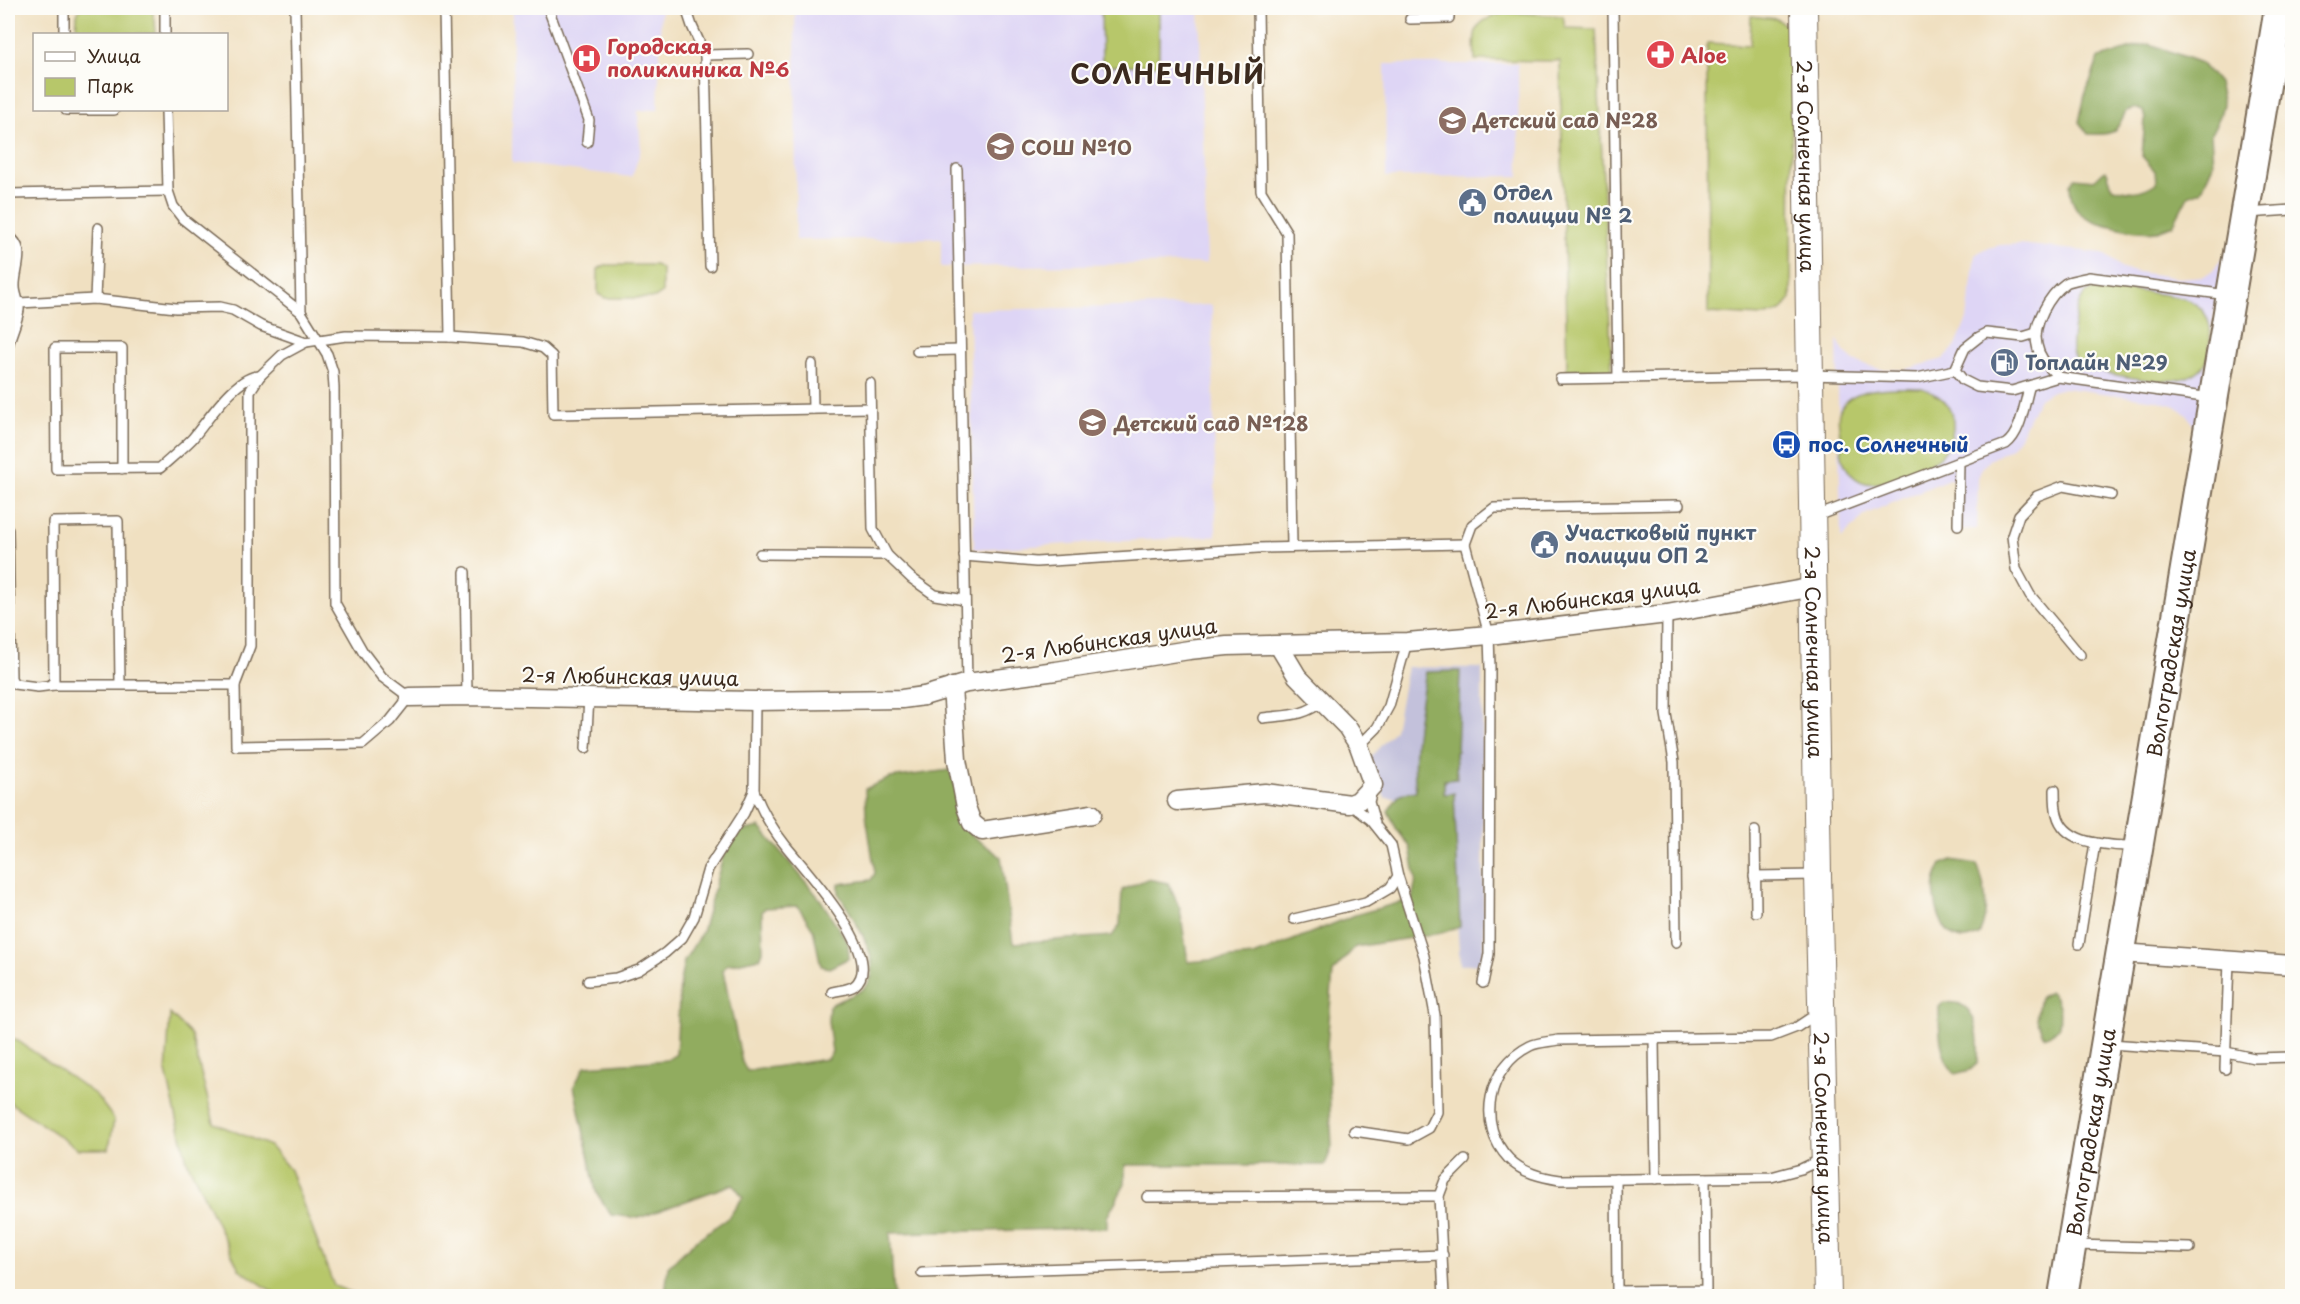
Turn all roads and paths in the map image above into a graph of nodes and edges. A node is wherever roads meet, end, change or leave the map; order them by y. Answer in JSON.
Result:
{"nodes":[{"id":1,"x":64,"y":8,"type":"edge"},
{"id":2,"x":165,"y":8,"type":"edge"},
{"id":3,"x":295,"y":8,"type":"edge"},
{"id":4,"x":444,"y":8,"type":"edge"},
{"id":5,"x":548,"y":8,"type":"edge"},
{"id":6,"x":686,"y":8,"type":"edge"},
{"id":7,"x":1258,"y":8,"type":"edge"},
{"id":8,"x":1449,"y":8,"type":"edge"},
{"id":9,"x":1612,"y":8,"type":"edge"},
{"id":10,"x":1804,"y":8,"type":"edge"},
{"id":11,"x":2279,"y":8,"type":"edge"},
{"id":12,"x":1410,"y":19,"type":"dead end"},
{"id":13,"x":64,"y":33,"type":"edge"},
{"id":14,"x":165,"y":33,"type":"edge"},
{"id":15,"x":748,"y":54,"type":"dead end"},
{"id":16,"x":705,"y":55,"type":"junction"},
{"id":17,"x":166,"y":111,"type":"edge"},
{"id":18,"x":587,"y":142,"type":"dead end"},
{"id":19,"x":957,"y":169,"type":"dead end"},
{"id":20,"x":168,"y":191,"type":"junction"},
{"id":21,"x":8,"y":194,"type":"edge"},
{"id":22,"x":2292,"y":210,"type":"edge"},
{"id":23,"x":2244,"y":214,"type":"junction"},
{"id":24,"x":98,"y":228,"type":"dead end"},
{"id":25,"x":8,"y":236,"type":"edge"},
{"id":26,"x":710,"y":266,"type":"dead end"},
{"id":27,"x":2230,"y":296,"type":"junction"},
{"id":28,"x":95,"y":299,"type":"junction"},
{"id":29,"x":20,"y":303,"type":"junction"},
{"id":30,"x":301,"y":312,"type":"junction"},
{"id":31,"x":2036,"y":333,"type":"junction"},
{"id":32,"x":450,"y":337,"type":"junction"},
{"id":33,"x":319,"y":341,"type":"junction"},
{"id":34,"x":306,"y":342,"type":"junction"},
{"id":35,"x":8,"y":346,"type":"edge"},
{"id":36,"x":960,"y":350,"type":"junction"},
{"id":37,"x":917,"y":351,"type":"dead end"},
{"id":38,"x":812,"y":364,"type":"dead end"},
{"id":39,"x":1955,"y":370,"type":"junction"},
{"id":40,"x":1809,"y":375,"type":"junction"},
{"id":41,"x":260,"y":376,"type":"junction"},
{"id":42,"x":2058,"y":377,"type":"junction"},
{"id":43,"x":1618,"y":378,"type":"junction"},
{"id":44,"x":1560,"y":379,"type":"dead end"},
{"id":45,"x":870,"y":383,"type":"dead end"},
{"id":46,"x":2029,"y":387,"type":"junction"},
{"id":47,"x":2213,"y":398,"type":"junction"},
{"id":48,"x":870,"y":408,"type":"junction"},
{"id":49,"x":813,"y":409,"type":"junction"},
{"id":50,"x":1959,"y":461,"type":"junction"},
{"id":51,"x":122,"y":469,"type":"junction"},
{"id":52,"x":2111,"y":495,"type":"dead end"},
{"id":53,"x":1679,"y":506,"type":"dead end"},
{"id":54,"x":1812,"y":518,"type":"junction"},
{"id":55,"x":1958,"y":525,"type":"dead end"},
{"id":56,"x":8,"y":530,"type":"edge"},
{"id":57,"x":1465,"y":544,"type":"junction"},
{"id":58,"x":1292,"y":547,"type":"junction"},
{"id":59,"x":760,"y":554,"type":"dead end"},
{"id":60,"x":887,"y":555,"type":"junction"},
{"id":61,"x":964,"y":556,"type":"junction"},
{"id":62,"x":465,"y":572,"type":"dead end"},
{"id":63,"x":1814,"y":587,"type":"junction"},
{"id":64,"x":965,"y":600,"type":"junction"},
{"id":65,"x":1667,"y":614,"type":"junction"},
{"id":66,"x":1489,"y":635,"type":"junction"},
{"id":67,"x":1407,"y":642,"type":"junction"},
{"id":68,"x":1279,"y":646,"type":"junction"},
{"id":69,"x":2080,"y":655,"type":"dead end"},
{"id":70,"x":120,"y":684,"type":"junction"},
{"id":71,"x":54,"y":685,"type":"junction"},
{"id":72,"x":235,"y":685,"type":"junction"},
{"id":73,"x":960,"y":685,"type":"junction"},
{"id":74,"x":467,"y":696,"type":"junction"},
{"id":75,"x":409,"y":697,"type":"junction"},
{"id":76,"x":590,"y":698,"type":"junction"},
{"id":77,"x":755,"y":701,"type":"junction"},
{"id":78,"x":1322,"y":701,"type":"junction"},
{"id":79,"x":1263,"y":718,"type":"dead end"},
{"id":80,"x":1359,"y":746,"type":"junction"},
{"id":81,"x":586,"y":748,"type":"dead end"},
{"id":82,"x":1373,"y":786,"type":"junction"},
{"id":83,"x":2055,"y":790,"type":"dead end"},
{"id":84,"x":754,"y":791,"type":"junction"},
{"id":85,"x":1177,"y":801,"type":"dead end"},
{"id":86,"x":1350,"y":804,"type":"junction"},
{"id":87,"x":1092,"y":814,"type":"dead end"},
{"id":88,"x":1377,"y":828,"type":"junction"},
{"id":89,"x":1755,"y":831,"type":"dead end"},
{"id":90,"x":2095,"y":843,"type":"junction"},
{"id":91,"x":2139,"y":847,"type":"junction"},
{"id":92,"x":1818,"y":875,"type":"junction"},
{"id":93,"x":1398,"y":876,"type":"junction"},
{"id":94,"x":1755,"y":876,"type":"junction"},
{"id":95,"x":1755,"y":912,"type":"dead end"},
{"id":96,"x":1294,"y":919,"type":"dead end"},
{"id":97,"x":1676,"y":942,"type":"dead end"},
{"id":98,"x":2079,"y":944,"type":"dead end"},
{"id":99,"x":2121,"y":953,"type":"junction"},
{"id":100,"x":2229,"y":961,"type":"junction"},
{"id":101,"x":2292,"y":965,"type":"edge"},
{"id":102,"x":588,"y":981,"type":"dead end"},
{"id":103,"x":1483,"y":983,"type":"dead end"},
{"id":104,"x":832,"y":992,"type":"dead end"},
{"id":105,"x":1822,"y":1010,"type":"junction"},
{"id":106,"x":1654,"y":1039,"type":"junction"},
{"id":107,"x":2104,"y":1043,"type":"junction"},
{"id":108,"x":2226,"y":1052,"type":"junction"},
{"id":109,"x":2292,"y":1057,"type":"edge"},
{"id":110,"x":2225,"y":1069,"type":"dead end"},
{"id":111,"x":1354,"y":1131,"type":"dead end"},
{"id":112,"x":1824,"y":1158,"type":"junction"},
{"id":113,"x":1465,"y":1160,"type":"dead end"},
{"id":114,"x":1705,"y":1178,"type":"junction"},
{"id":115,"x":1616,"y":1179,"type":"junction"},
{"id":116,"x":1656,"y":1179,"type":"junction"},
{"id":117,"x":1439,"y":1196,"type":"junction"},
{"id":118,"x":1147,"y":1197,"type":"dead end"},
{"id":119,"x":2072,"y":1245,"type":"junction"},
{"id":120,"x":2190,"y":1248,"type":"dead end"},
{"id":121,"x":1443,"y":1255,"type":"junction"},
{"id":122,"x":922,"y":1273,"type":"dead end"},
{"id":123,"x":1444,"y":1296,"type":"edge"},
{"id":124,"x":1828,"y":1296,"type":"edge"},
{"id":125,"x":2063,"y":1296,"type":"edge"}],
"edges":[{"from":1,"to":13,"type":"lane"},
{"from":2,"to":14,"type":"lane"},
{"from":3,"to":30,"type":"lane"},
{"from":4,"to":32,"type":"lane"},
{"from":5,"to":18,"type":"lane"},
{"from":6,"to":16,"type":"lane"},
{"from":7,"to":58,"type":"lane"},
{"from":8,"to":12,"type":"lane"},
{"from":9,"to":43,"type":"lane"},
{"from":10,"to":40,"type":"main road","name":"2-я Солнечная улица"},
{"from":11,"to":23,"type":"main road","name":"Волгоградская улица"},
{"from":15,"to":16,"type":"lane"},
{"from":16,"to":26,"type":"lane"},
{"from":17,"to":20,"type":"lane"},
{"from":19,"to":36,"type":"lane"},
{"from":20,"to":21,"type":"lane"},
{"from":20,"to":30,"type":"lane"},
{"from":22,"to":23,"type":"lane"},
{"from":23,"to":27,"type":"main road","name":"Волгоградская улица"},
{"from":24,"to":28,"type":"lane"},
{"from":25,"to":29,"type":"lane"},
{"from":27,"to":31,"type":"lane"},
{"from":27,"to":47,"type":"main road","name":"Волгоградская улица"},
{"from":28,"to":29,"type":"lane"},
{"from":28,"to":34,"type":"lane"},
{"from":29,"to":35,"type":"lane"},
{"from":30,"to":33,"type":"lane"},
{"from":31,"to":39,"type":"lane"},
{"from":31,"to":42,"type":"lane"},
{"from":32,"to":33,"type":"lane"},
{"from":32,"to":49,"type":"lane"},
{"from":33,"to":34,"type":"lane"},
{"from":33,"to":75,"type":"lane"},
{"from":34,"to":41,"type":"lane"},
{"from":36,"to":37,"type":"lane"},
{"from":36,"to":61,"type":"lane"},
{"from":38,"to":49,"type":"lane"},
{"from":39,"to":40,"type":"lane"},
{"from":39,"to":46,"type":"lane"},
{"from":40,"to":43,"type":"lane"},
{"from":40,"to":54,"type":"main road","name":"2-я Солнечная улица"},
{"from":41,"to":51,"type":"lane"},
{"from":41,"to":72,"type":"lane"},
{"from":42,"to":46,"type":"lane"},
{"from":42,"to":47,"type":"lane"},
{"from":43,"to":44,"type":"lane"},
{"from":45,"to":48,"type":"lane"},
{"from":46,"to":50,"type":"lane"},
{"from":47,"to":91,"type":"main road","name":"Волгоградская улица"},
{"from":48,"to":49,"type":"lane"},
{"from":48,"to":60,"type":"lane"},
{"from":50,"to":54,"type":"lane"},
{"from":50,"to":55,"type":"lane"},
{"from":51,"to":51,"type":"lane"},
{"from":52,"to":69,"type":"lane"},
{"from":53,"to":57,"type":"lane"},
{"from":54,"to":63,"type":"main road","name":"2-я Солнечная улица"},
{"from":56,"to":71,"type":"lane"},
{"from":57,"to":58,"type":"lane"},
{"from":57,"to":66,"type":"lane"},
{"from":58,"to":61,"type":"lane"},
{"from":59,"to":60,"type":"lane"},
{"from":60,"to":64,"type":"lane"},
{"from":61,"to":64,"type":"lane"},
{"from":62,"to":74,"type":"lane"},
{"from":63,"to":65,"type":"street","name":"2-я Любинская улица"},
{"from":63,"to":92,"type":"main road","name":"2-я Солнечная улица"},
{"from":64,"to":73,"type":"lane"},
{"from":65,"to":66,"type":"street","name":"2-я Любинская улица"},
{"from":65,"to":97,"type":"lane"},
{"from":66,"to":67,"type":"street","name":"2-я Любинская улица"},
{"from":66,"to":103,"type":"lane"},
{"from":67,"to":68,"type":"street","name":"2-я Любинская улица"},
{"from":67,"to":80,"type":"lane"},
{"from":68,"to":73,"type":"street","name":"2-я Любинская улица"},
{"from":68,"to":78,"type":"street"},
{"from":70,"to":71,"type":"lane"},
{"from":70,"to":71,"type":"lane"},
{"from":70,"to":72,"type":"lane"},
{"from":72,"to":75,"type":"lane"},
{"from":73,"to":77,"type":"street","name":"2-я Любинская улица"},
{"from":73,"to":87,"type":"street"},
{"from":74,"to":75,"type":"street","name":"2-я Любинская улица"},
{"from":74,"to":76,"type":"street","name":"2-я Любинская улица"},
{"from":76,"to":77,"type":"street","name":"2-я Любинская улица"},
{"from":76,"to":81,"type":"lane"},
{"from":77,"to":84,"type":"lane"},
{"from":78,"to":79,"type":"lane"},
{"from":78,"to":80,"type":"street"},
{"from":80,"to":82,"type":"street"},
{"from":82,"to":86,"type":"street"},
{"from":82,"to":88,"type":"lane"},
{"from":83,"to":90,"type":"lane"},
{"from":84,"to":102,"type":"lane"},
{"from":84,"to":104,"type":"lane"},
{"from":85,"to":86,"type":"street"},
{"from":86,"to":88,"type":"lane"},
{"from":88,"to":93,"type":"lane"},
{"from":89,"to":94,"type":"lane"},
{"from":90,"to":91,"type":"lane"},
{"from":90,"to":98,"type":"lane"},
{"from":91,"to":99,"type":"main road","name":"Волгоградская улица"},
{"from":92,"to":94,"type":"lane"},
{"from":92,"to":105,"type":"main road","name":"2-я Солнечная улица"},
{"from":93,"to":96,"type":"lane"},
{"from":93,"to":111,"type":"lane"},
{"from":94,"to":95,"type":"lane"},
{"from":99,"to":100,"type":"street"},
{"from":99,"to":107,"type":"main road","name":"Волгоградская улица"},
{"from":100,"to":101,"type":"street"},
{"from":100,"to":108,"type":"lane"},
{"from":105,"to":106,"type":"lane"},
{"from":105,"to":112,"type":"main road","name":"2-я Солнечная улица"},
{"from":106,"to":115,"type":"lane"},
{"from":106,"to":116,"type":"lane"},
{"from":107,"to":108,"type":"lane"},
{"from":107,"to":119,"type":"main road","name":"Волгоградская улица"},
{"from":108,"to":109,"type":"lane"},
{"from":108,"to":110,"type":"lane"},
{"from":112,"to":114,"type":"lane"},
{"from":112,"to":124,"type":"main road","name":"2-я Солнечная улица"},
{"from":113,"to":117,"type":"lane"},
{"from":114,"to":115,"type":"lane"},
{"from":114,"to":116,"type":"lane"},
{"from":115,"to":116,"type":"lane"},
{"from":117,"to":118,"type":"lane"},
{"from":117,"to":121,"type":"lane"},
{"from":119,"to":120,"type":"lane"},
{"from":119,"to":125,"type":"main road","name":"Волгоградская улица"},
{"from":121,"to":122,"type":"lane"},
{"from":121,"to":123,"type":"lane"}]}
